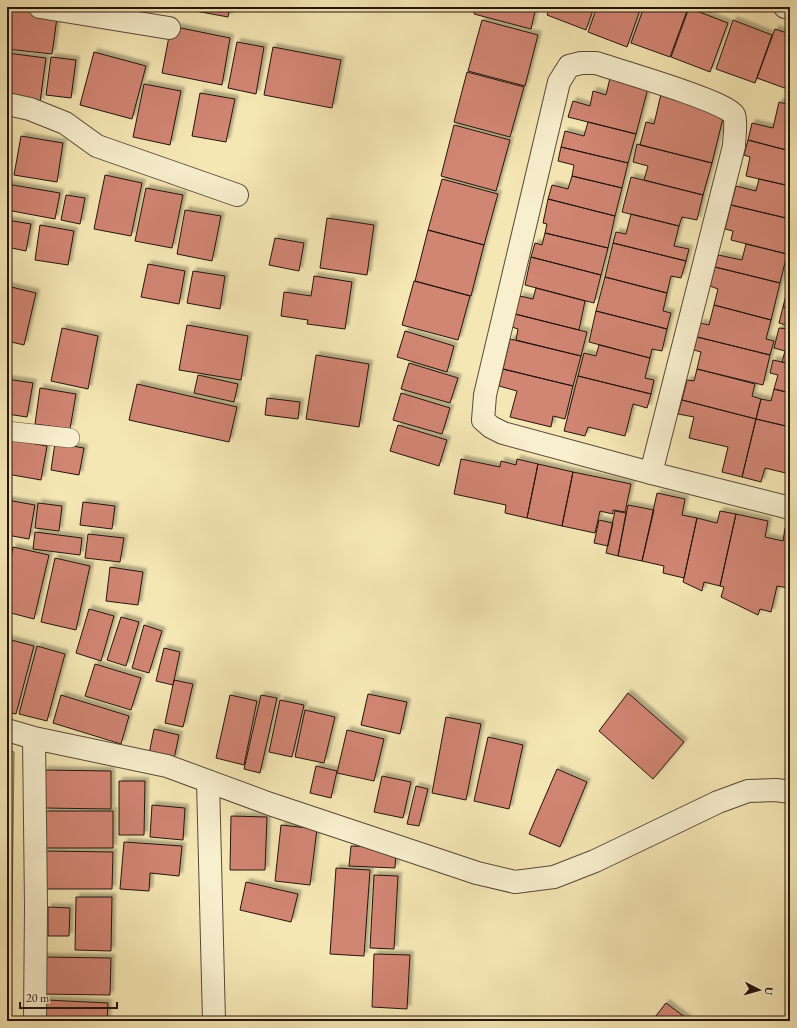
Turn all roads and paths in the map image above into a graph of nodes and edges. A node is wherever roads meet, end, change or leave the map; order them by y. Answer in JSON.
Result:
{"nodes":[{"id":1,"x":40,"y":7,"type":"edge"},
{"id":2,"x":786,"y":7,"type":"edge"},
{"id":3,"x":790,"y":8,"type":"edge"},
{"id":4,"x":168,"y":28,"type":"dead end"},
{"id":5,"x":7,"y":104,"type":"edge"},
{"id":6,"x":237,"y":195,"type":"dead end"},
{"id":7,"x":7,"y":431,"type":"edge"},
{"id":8,"x":70,"y":438,"type":"dead end"},
{"id":9,"x":651,"y":473,"type":"junction"},
{"id":10,"x":790,"y":508,"type":"edge"},
{"id":11,"x":7,"y":730,"type":"edge"},
{"id":12,"x":34,"y":738,"type":"junction"},
{"id":13,"x":208,"y":781,"type":"junction"},
{"id":14,"x":790,"y":792,"type":"edge"},
{"id":15,"x":35,"y":1021,"type":"edge"},
{"id":16,"x":214,"y":1021,"type":"edge"}],
"edges":[{"from":1,"to":4,"type":"street"},
{"from":2,"to":3,"type":"street"},
{"from":5,"to":6,"type":"street"},
{"from":7,"to":8,"type":"lane"},
{"from":9,"to":9,"type":"street"},
{"from":9,"to":10,"type":"street"},
{"from":11,"to":12,"type":"street"},
{"from":12,"to":13,"type":"street"},
{"from":12,"to":15,"type":"street"},
{"from":13,"to":14,"type":"street"},
{"from":13,"to":16,"type":"street"}]}
